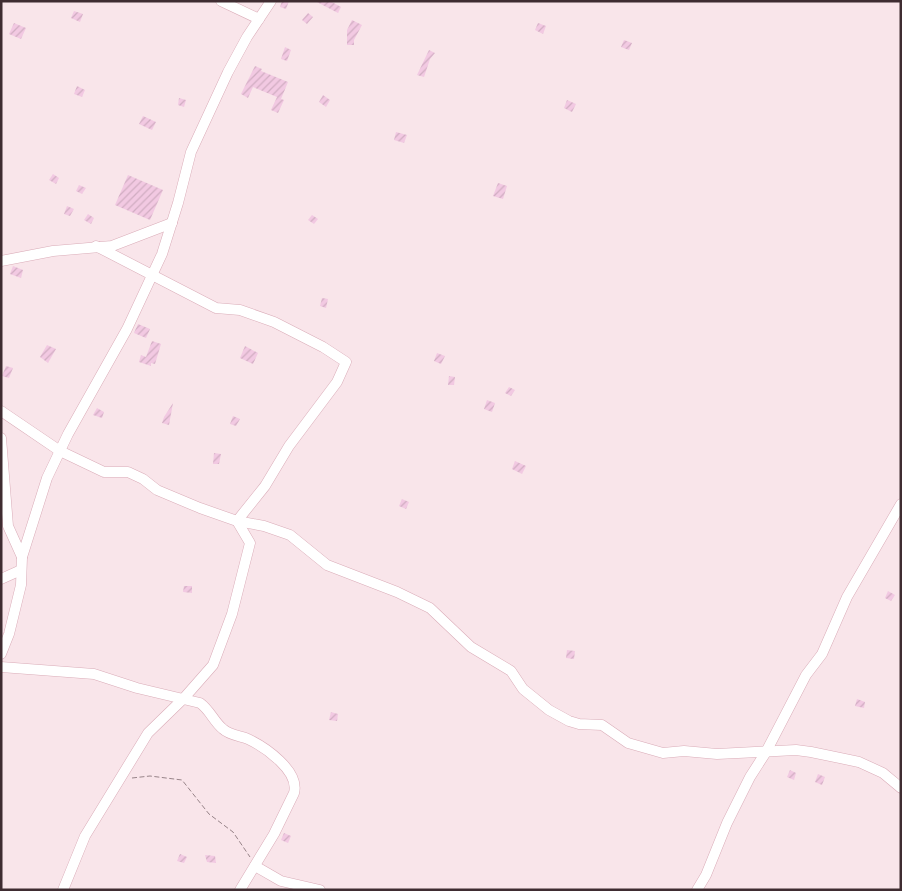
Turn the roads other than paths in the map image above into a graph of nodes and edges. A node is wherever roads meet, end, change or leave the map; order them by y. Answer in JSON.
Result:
{"nodes":[{"id":1,"x":221,"y":1,"type":"edge"},
{"id":2,"x":271,"y":1,"type":"edge"},
{"id":3,"x":259,"y":19,"type":"junction"},
{"id":4,"x":172,"y":223,"type":"junction"},
{"id":5,"x":96,"y":246,"type":"junction"},
{"id":6,"x":1,"y":262,"type":"edge"},
{"id":7,"x":150,"y":276,"type":"junction"},
{"id":8,"x":1,"y":411,"type":"edge"},
{"id":9,"x":1,"y":438,"type":"edge"},
{"id":10,"x":60,"y":451,"type":"junction"},
{"id":11,"x":901,"y":504,"type":"edge"},
{"id":12,"x":237,"y":521,"type":"junction"},
{"id":13,"x":22,"y":557,"type":"junction"},
{"id":14,"x":22,"y":570,"type":"junction"},
{"id":15,"x":1,"y":579,"type":"edge"},
{"id":16,"x":1,"y":654,"type":"edge"},
{"id":17,"x":1,"y":667,"type":"edge"},
{"id":18,"x":184,"y":698,"type":"junction"},
{"id":19,"x":766,"y":752,"type":"junction"},
{"id":20,"x":901,"y":788,"type":"edge"},
{"id":21,"x":255,"y":866,"type":"junction"},
{"id":22,"x":63,"y":890,"type":"edge"},
{"id":23,"x":240,"y":890,"type":"edge"},
{"id":24,"x":320,"y":890,"type":"edge"},
{"id":25,"x":697,"y":890,"type":"edge"}],
"edges":[{"from":1,"to":3,"type":"street"},
{"from":2,"to":3,"type":"street"},
{"from":3,"to":4,"type":"street"},
{"from":4,"to":5,"type":"street"},
{"from":4,"to":7,"type":"street"},
{"from":5,"to":6,"type":"street"},
{"from":5,"to":7,"type":"street"},
{"from":7,"to":10,"type":"street"},
{"from":7,"to":12,"type":"street"},
{"from":8,"to":10,"type":"street"},
{"from":9,"to":13,"type":"street"},
{"from":10,"to":12,"type":"street"},
{"from":10,"to":13,"type":"street"},
{"from":11,"to":19,"type":"street"},
{"from":12,"to":18,"type":"street"},
{"from":12,"to":19,"type":"street"},
{"from":13,"to":14,"type":"street"},
{"from":14,"to":15,"type":"street"},
{"from":14,"to":16,"type":"street"},
{"from":17,"to":18,"type":"street"},
{"from":18,"to":21,"type":"street"},
{"from":18,"to":22,"type":"street"},
{"from":19,"to":20,"type":"street"},
{"from":19,"to":25,"type":"street"},
{"from":21,"to":23,"type":"street"},
{"from":21,"to":24,"type":"street"}]}
